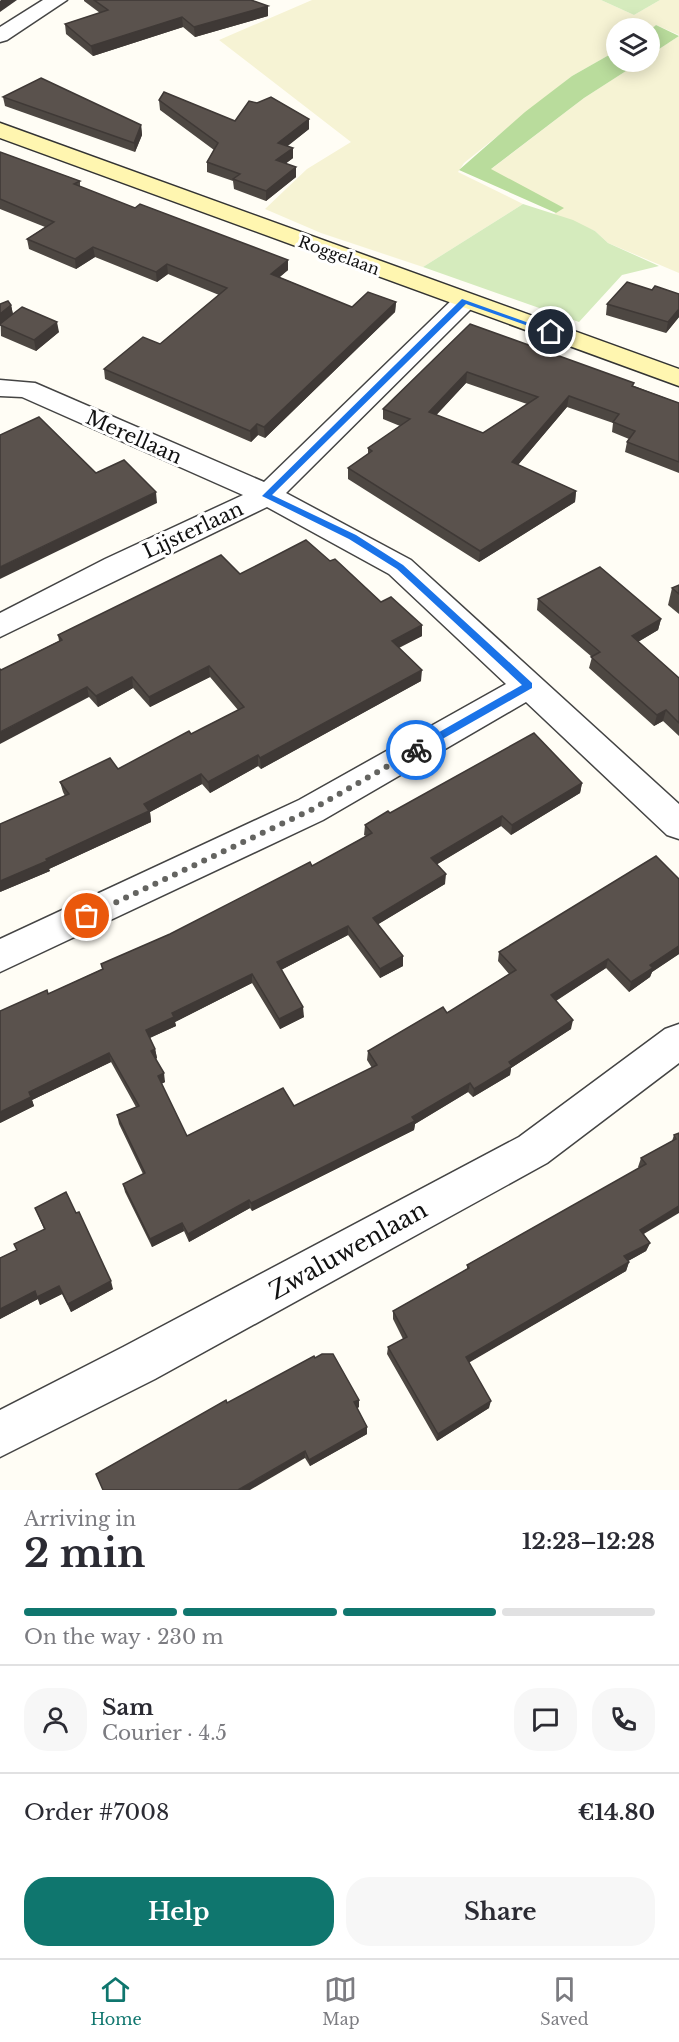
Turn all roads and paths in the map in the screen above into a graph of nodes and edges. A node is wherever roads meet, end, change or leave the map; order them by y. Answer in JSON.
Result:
{"nodes":[{"id":1,"x":57,"y":0,"type":"edge"},
{"id":2,"x":0,"y":36,"type":"edge"},
{"id":3,"x":0,"y":130,"type":"edge"},
{"id":4,"x":465,"y":301,"type":"junction"},
{"id":5,"x":679,"y":378,"type":"edge"},
{"id":6,"x":0,"y":388,"type":"edge"},
{"id":7,"x":266,"y":496,"type":"junction"},
{"id":8,"x":0,"y":626,"type":"edge"},
{"id":9,"x":528,"y":686,"type":"junction"},
{"id":10,"x":679,"y":825,"type":"edge"},
{"id":11,"x":0,"y":956,"type":"edge"},
{"id":12,"x":679,"y":1041,"type":"edge"},
{"id":13,"x":0,"y":1434,"type":"edge"}],
"edges":[{"from":1,"to":2,"type":"street"},
{"from":3,"to":4,"type":"street","name":"Roggelaan"},
{"from":4,"to":5,"type":"street","name":"Roggelaan"},
{"from":4,"to":7,"type":"street","name":"Lijsterlaan"},
{"from":6,"to":7,"type":"street","name":"Merellaan"},
{"from":7,"to":8,"type":"street","name":"Lijsterlaan"},
{"from":7,"to":9,"type":"street","name":"Merellaan"},
{"from":9,"to":10,"type":"street","name":"Merellaan"},
{"from":9,"to":11,"type":"street"},
{"from":12,"to":13,"type":"street","name":"Zwaluwenlaan"}]}
